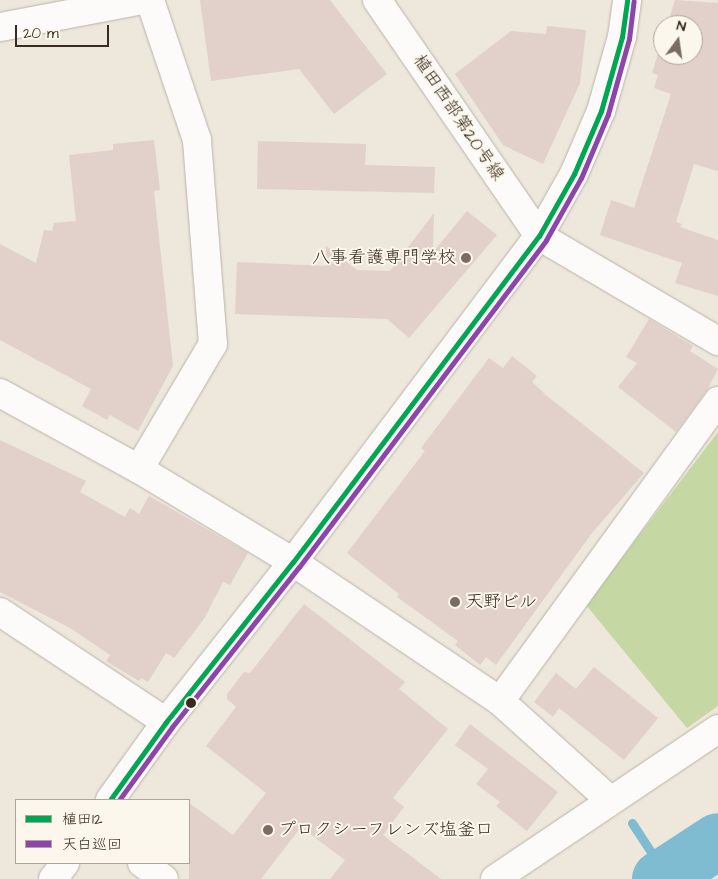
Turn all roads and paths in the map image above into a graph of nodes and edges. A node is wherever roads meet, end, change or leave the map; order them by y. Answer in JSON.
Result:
{"nodes":[{"id":1,"x":378,"y":0,"type":"edge"},
{"id":2,"x":627,"y":0,"type":"edge"},
{"id":3,"x":138,"y":1,"type":"edge"},
{"id":4,"x":0,"y":27,"type":"edge"},
{"id":5,"x":539,"y":236,"type":"junction"},
{"id":6,"x":718,"y":341,"type":"edge"},
{"id":7,"x":0,"y":393,"type":"edge"},
{"id":8,"x":718,"y":401,"type":"edge"},
{"id":9,"x":139,"y":469,"type":"junction"},
{"id":10,"x":293,"y":562,"type":"junction"},
{"id":11,"x":0,"y":612,"type":"edge"},
{"id":12,"x":500,"y":701,"type":"junction"},
{"id":13,"x":166,"y":722,"type":"junction"},
{"id":14,"x":718,"y":729,"type":"edge"},
{"id":15,"x":111,"y":799,"type":"edge"},
{"id":16,"x":609,"y":799,"type":"junction"},
{"id":17,"x":64,"y":864,"type":"edge"},
{"id":18,"x":143,"y":864,"type":"edge"},
{"id":19,"x":53,"y":879,"type":"edge"},
{"id":20,"x":164,"y":879,"type":"edge"},
{"id":21,"x":495,"y":879,"type":"edge"}],
"edges":[{"from":1,"to":5,"type":"street","name":"植田西部第20号線"},
{"from":2,"to":5,"type":"street"},
{"from":3,"to":4,"type":"street"},
{"from":3,"to":9,"type":"street"},
{"from":5,"to":6,"type":"street"},
{"from":5,"to":10,"type":"street"},
{"from":7,"to":9,"type":"street"},
{"from":8,"to":12,"type":"street"},
{"from":9,"to":10,"type":"street"},
{"from":10,"to":12,"type":"street"},
{"from":10,"to":13,"type":"street"},
{"from":11,"to":13,"type":"street"},
{"from":12,"to":16,"type":"street"},
{"from":13,"to":15,"type":"street"},
{"from":14,"to":16,"type":"street"},
{"from":16,"to":21,"type":"street"},
{"from":17,"to":19,"type":"street"},
{"from":18,"to":20,"type":"street"}]}
